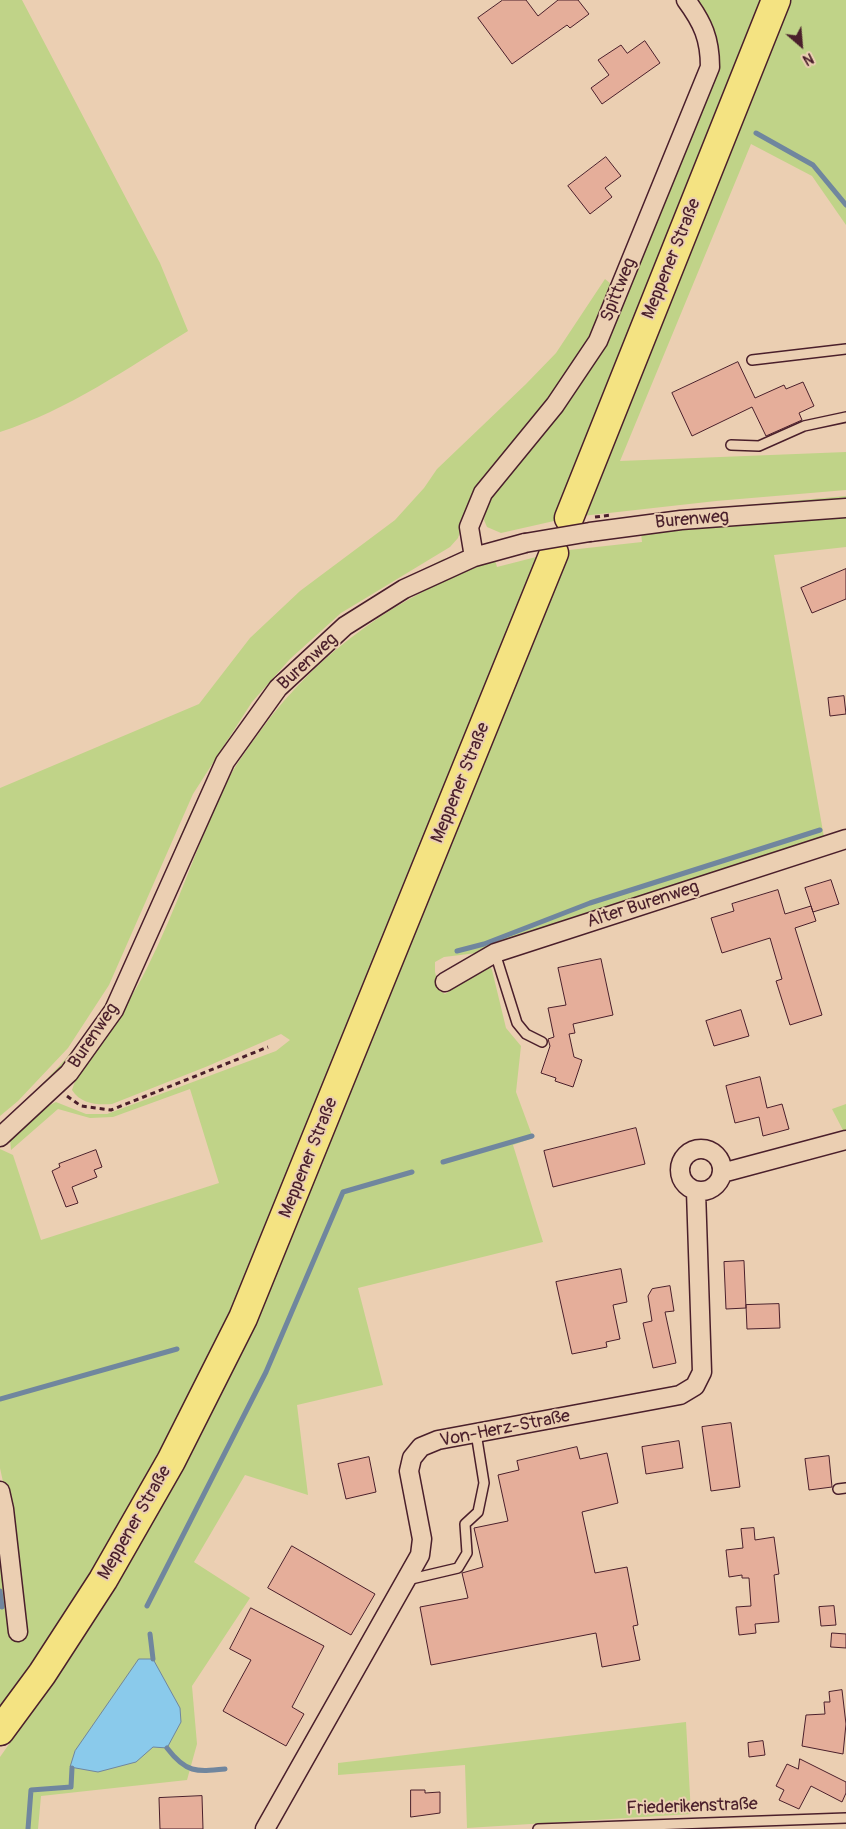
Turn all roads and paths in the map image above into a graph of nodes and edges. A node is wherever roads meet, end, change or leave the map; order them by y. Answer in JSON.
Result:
{"nodes":[{"id":1,"x":686,"y":0,"type":"edge"},
{"id":2,"x":776,"y":0,"type":"edge"},
{"id":3,"x":846,"y":349,"type":"edge"},
{"id":4,"x":752,"y":360,"type":"dead end"},
{"id":5,"x":846,"y":417,"type":"edge"},
{"id":6,"x":731,"y":445,"type":"dead end"},
{"id":7,"x":846,"y":508,"type":"edge"},
{"id":8,"x":580,"y":525,"type":"junction"},
{"id":9,"x":554,"y":553,"type":"dead end"},
{"id":10,"x":474,"y":557,"type":"junction"},
{"id":11,"x":846,"y":839,"type":"edge"},
{"id":12,"x":494,"y":953,"type":"junction"},
{"id":13,"x":445,"y":982,"type":"dead end"},
{"id":14,"x":542,"y":1042,"type":"dead end"},
{"id":15,"x":268,"y":1047,"type":"dead end"},
{"id":16,"x":55,"y":1087,"type":"junction"},
{"id":17,"x":0,"y":1137,"type":"edge"},
{"id":18,"x":846,"y":1140,"type":"edge"},
{"id":19,"x":722,"y":1173,"type":"junction"},
{"id":20,"x":696,"y":1191,"type":"junction"},
{"id":21,"x":476,"y":1433,"type":"junction"},
{"id":22,"x":0,"y":1490,"type":"edge"},
{"id":23,"x":406,"y":1580,"type":"junction"},
{"id":24,"x":18,"y":1632,"type":"dead end"},
{"id":25,"x":0,"y":1731,"type":"edge"},
{"id":26,"x":846,"y":1818,"type":"edge"},
{"id":27,"x":265,"y":1829,"type":"edge"},
{"id":28,"x":538,"y":1829,"type":"edge"}],
"edges":[{"from":1,"to":10,"type":"street","name":"Spittweg"},
{"from":2,"to":8,"type":"main road","name":"Meppener Straße"},
{"from":3,"to":4,"type":"lane"},
{"from":5,"to":6,"type":"lane"},
{"from":7,"to":8,"type":"street","name":"Burenweg"},
{"from":8,"to":10,"type":"street","name":"Burenweg","bridge":true},
{"from":9,"to":25,"type":"main road","name":"Meppener Straße"},
{"from":10,"to":16,"type":"street","name":"Burenweg"},
{"from":11,"to":12,"type":"street","name":"Alter Burenweg"},
{"from":12,"to":13,"type":"street","name":"Alter Burenweg"},
{"from":12,"to":14,"type":"lane"},
{"from":15,"to":16,"type":"path"},
{"from":16,"to":17,"type":"street","name":"Burenweg"},
{"from":18,"to":19,"type":"street"},
{"from":19,"to":20,"type":"street"},
{"from":19,"to":20,"type":"street"},
{"from":20,"to":21,"type":"street","name":"Von-Herz-Straße"},
{"from":21,"to":23,"type":"lane"},
{"from":21,"to":23,"type":"street","name":"Von-Herz-Straße"},
{"from":22,"to":24,"type":"street"},
{"from":23,"to":27,"type":"street","name":"Von-Herz-Straße"},
{"from":26,"to":28,"type":"lane","name":"Friederikenstraße"}]}
